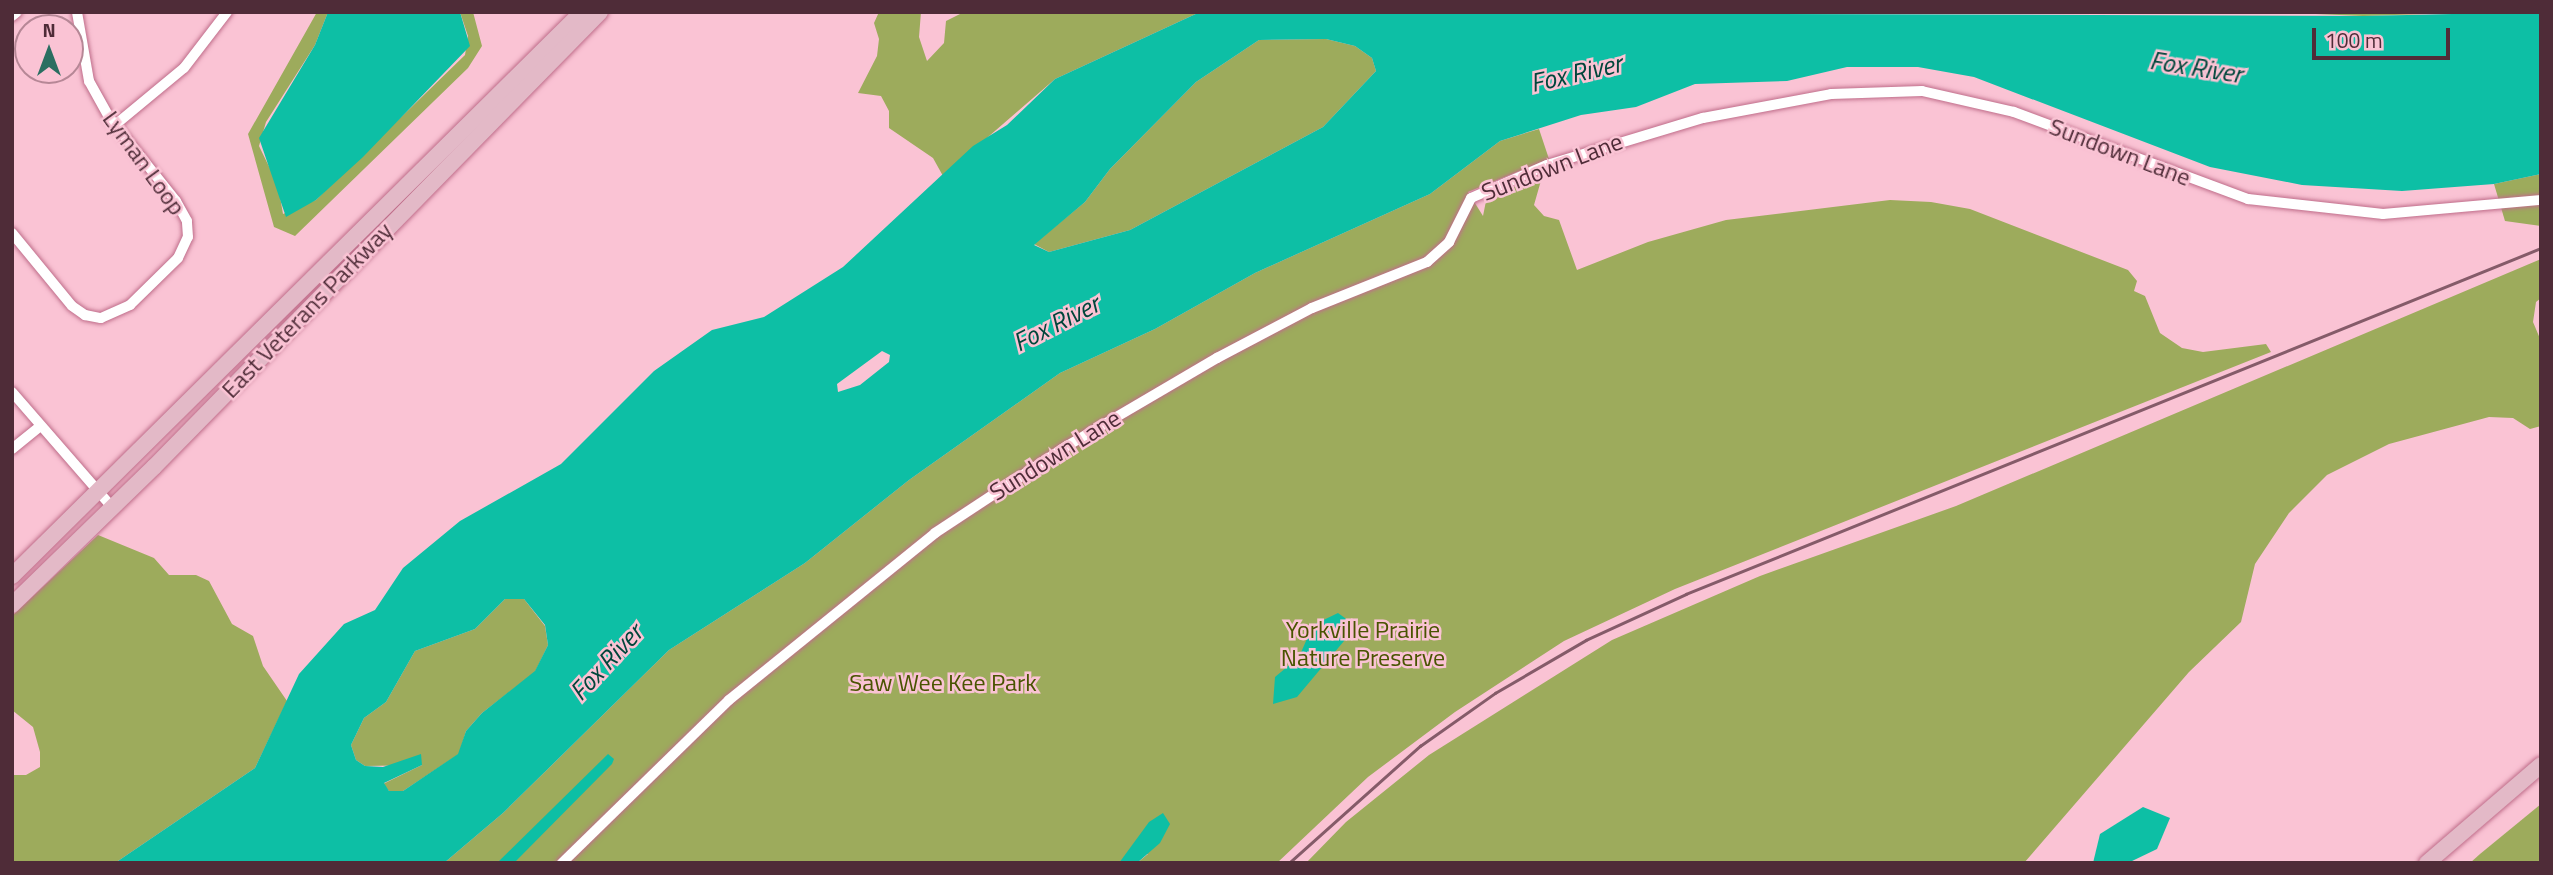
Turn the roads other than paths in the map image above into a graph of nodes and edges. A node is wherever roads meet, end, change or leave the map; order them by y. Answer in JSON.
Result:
{"nodes":[{"id":1,"x":17,"y":12,"type":"edge"},
{"id":2,"x":77,"y":12,"type":"edge"},
{"id":3,"x":227,"y":12,"type":"edge"},
{"id":4,"x":582,"y":12,"type":"edge"},
{"id":5,"x":600,"y":12,"type":"edge"},
{"id":6,"x":12,"y":16,"type":"edge"},
{"id":7,"x":115,"y":125,"type":"junction"},
{"id":8,"x":2541,"y":200,"type":"edge"},
{"id":9,"x":12,"y":233,"type":"edge"},
{"id":10,"x":12,"y":392,"type":"edge"},
{"id":11,"x":40,"y":426,"type":"junction"},
{"id":12,"x":12,"y":449,"type":"edge"},
{"id":13,"x":98,"y":493,"type":"junction"},
{"id":14,"x":113,"y":508,"type":"junction"},
{"id":15,"x":12,"y":576,"type":"edge"},
{"id":16,"x":12,"y":605,"type":"edge"},
{"id":17,"x":2541,"y":765,"type":"edge"},
{"id":18,"x":562,"y":863,"type":"edge"},
{"id":19,"x":2427,"y":863,"type":"edge"}],
"edges":[{"from":1,"to":6,"type":"street"},
{"from":2,"to":7,"type":"street","name":"Lyman Loop"},
{"from":3,"to":7,"type":"street"},
{"from":4,"to":13,"type":"main road","name":"East Veterans Parkway"},
{"from":5,"to":14,"type":"main road","name":"East Veterans Parkway"},
{"from":7,"to":9,"type":"street","name":"Lyman Loop"},
{"from":8,"to":18,"type":"street","name":"Sundown Lane"},
{"from":10,"to":11,"type":"street"},
{"from":11,"to":12,"type":"street"},
{"from":11,"to":13,"type":"street"},
{"from":13,"to":14,"type":"street"},
{"from":13,"to":15,"type":"main road","name":"East Veterans Parkway"},
{"from":14,"to":16,"type":"main road","name":"East Veterans Parkway"},
{"from":17,"to":19,"type":"main road"}]}
